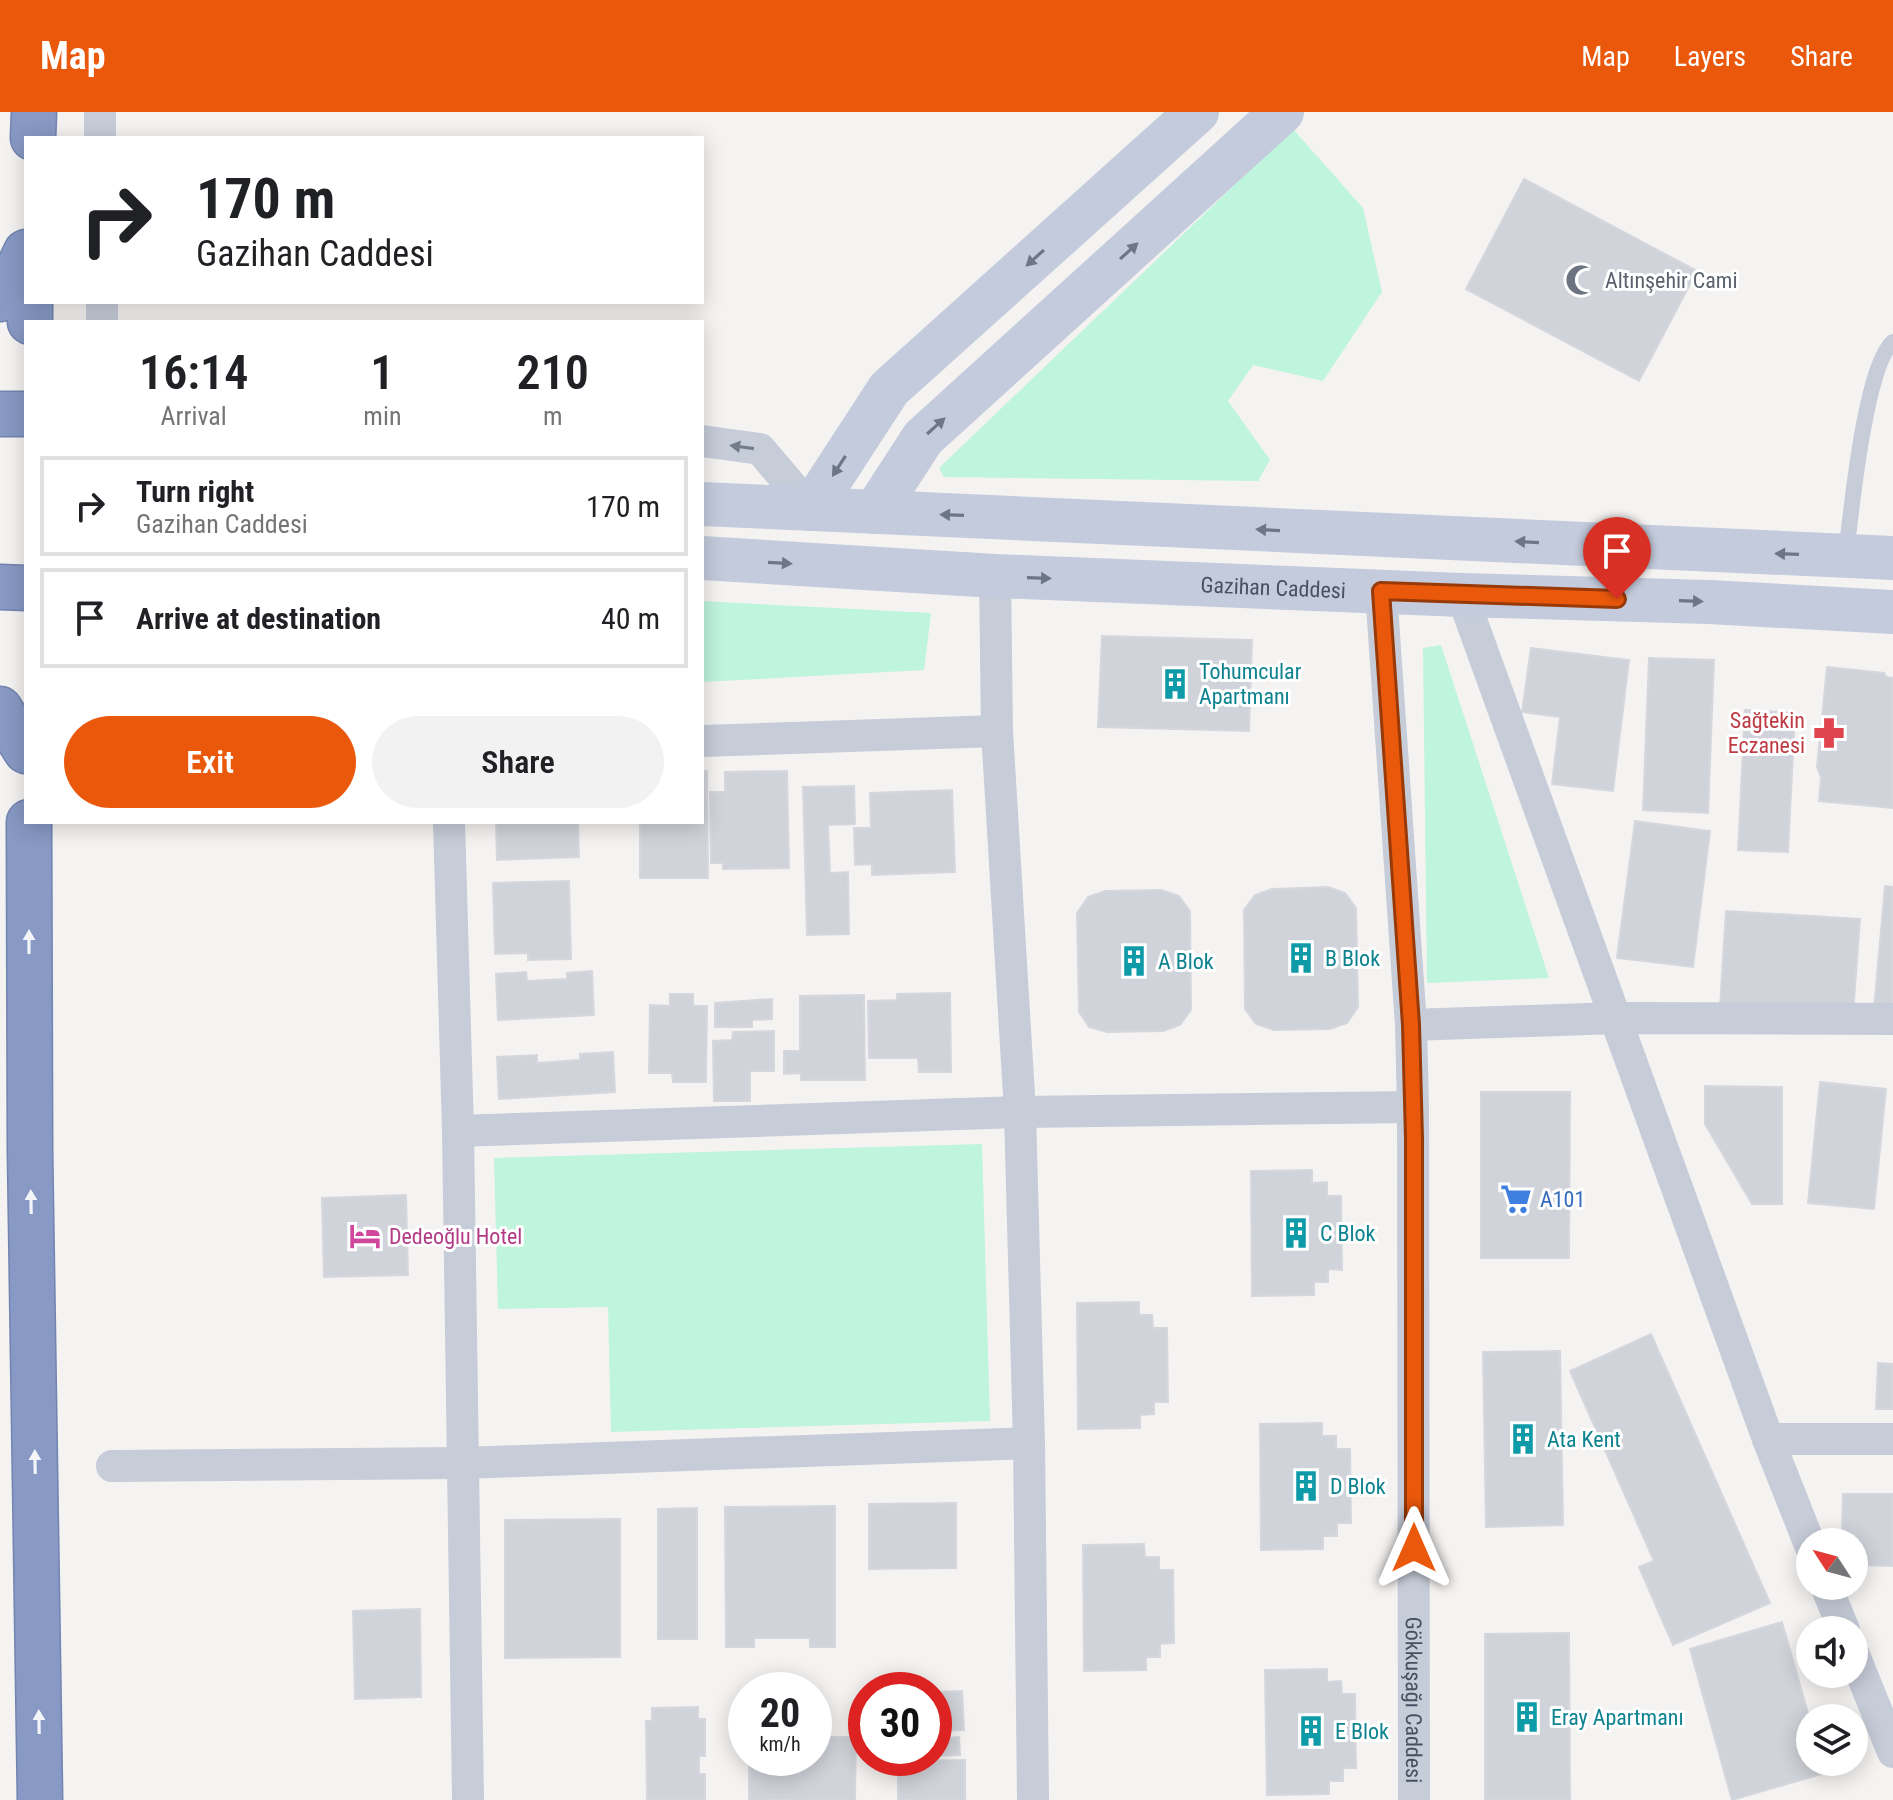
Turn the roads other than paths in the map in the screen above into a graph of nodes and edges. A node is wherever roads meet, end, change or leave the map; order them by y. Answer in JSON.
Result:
{"nodes":[{"id":1,"x":34,"y":112,"type":"edge"},
{"id":2,"x":100,"y":112,"type":"edge"},
{"id":3,"x":1197,"y":112,"type":"edge"},
{"id":4,"x":1282,"y":112,"type":"edge"},
{"id":5,"x":33,"y":136,"type":"edge"},
{"id":6,"x":100,"y":136,"type":"edge"},
{"id":7,"x":24,"y":256,"type":"edge"},
{"id":8,"x":0,"y":299,"type":"edge"},
{"id":9,"x":1893,"y":342,"type":"edge"},
{"id":10,"x":0,"y":414,"type":"edge"},
{"id":11,"x":24,"y":414,"type":"edge"},
{"id":12,"x":704,"y":441,"type":"edge"},
{"id":13,"x":704,"y":504,"type":"edge"},
{"id":14,"x":811,"y":509,"type":"junction"},
{"id":15,"x":875,"y":512,"type":"junction"},
{"id":16,"x":1846,"y":556,"type":"junction"},
{"id":17,"x":704,"y":558,"type":"edge"},
{"id":18,"x":1893,"y":558,"type":"edge"},
{"id":19,"x":995,"y":576,"type":"junction"},
{"id":20,"x":0,"y":587,"type":"edge"},
{"id":21,"x":24,"y":588,"type":"edge"},
{"id":22,"x":1381,"y":591,"type":"junction"},
{"id":23,"x":1462,"y":595,"type":"junction"},
{"id":24,"x":1893,"y":612,"type":"edge"},
{"id":25,"x":0,"y":709,"type":"edge"},
{"id":26,"x":997,"y":731,"type":"junction"},
{"id":27,"x":704,"y":741,"type":"edge"},
{"id":28,"x":24,"y":748,"type":"edge"},
{"id":29,"x":29,"y":824,"type":"edge"},
{"id":30,"x":449,"y":824,"type":"edge"},
{"id":31,"x":1616,"y":1018,"type":"junction"},
{"id":32,"x":1893,"y":1019,"type":"edge"},
{"id":33,"x":1411,"y":1025,"type":"junction"},
{"id":34,"x":1413,"y":1107,"type":"junction"},
{"id":35,"x":1020,"y":1112,"type":"junction"},
{"id":36,"x":458,"y":1131,"type":"junction"},
{"id":37,"x":1768,"y":1439,"type":"junction"},
{"id":38,"x":1893,"y":1439,"type":"edge"},
{"id":39,"x":1029,"y":1443,"type":"junction"},
{"id":40,"x":463,"y":1463,"type":"junction"},
{"id":41,"x":112,"y":1466,"type":"dead end"},
{"id":42,"x":1803,"y":1528,"type":"edge"},
{"id":43,"x":1867,"y":1688,"type":"edge"},
{"id":44,"x":1893,"y":1752,"type":"edge"},
{"id":45,"x":40,"y":1800,"type":"edge"},
{"id":46,"x":468,"y":1800,"type":"edge"},
{"id":47,"x":1033,"y":1800,"type":"edge"},
{"id":48,"x":1414,"y":1800,"type":"edge"}],
"edges":[{"from":1,"to":5,"type":"highway"},
{"from":2,"to":6,"type":"street"},
{"from":3,"to":14,"type":"main road","one_way":true},
{"from":15,"to":4,"type":"main road","one_way":true},
{"from":7,"to":8,"type":"highway"},
{"from":9,"to":16,"type":"lane"},
{"from":10,"to":11,"type":"highway"},
{"from":14,"to":12,"type":"street","one_way":true},
{"from":13,"to":14,"type":"main road"},
{"from":14,"to":15,"type":"main road"},
{"from":16,"to":15,"type":"main road","one_way":true},
{"from":16,"to":18,"type":"main road"},
{"from":17,"to":19,"type":"main road","name":"Gazihan Caddesi","one_way":true},
{"from":19,"to":22,"type":"main road","name":"Gazihan Caddesi","one_way":true},
{"from":19,"to":26,"type":"street"},
{"from":20,"to":21,"type":"highway"},
{"from":22,"to":23,"type":"main road","name":"Gazihan Caddesi"},
{"from":22,"to":33,"type":"street","name":"Gökkuşağı Caddesi"},
{"from":23,"to":24,"type":"main road","name":"Gazihan Caddesi","one_way":true},
{"from":23,"to":31,"type":"street"},
{"from":25,"to":28,"type":"highway"},
{"from":26,"to":27,"type":"street"},
{"from":26,"to":35,"type":"street"},
{"from":45,"to":29,"type":"highway","one_way":true},
{"from":30,"to":36,"type":"street"},
{"from":31,"to":32,"type":"street"},
{"from":31,"to":33,"type":"street"},
{"from":31,"to":37,"type":"street"},
{"from":33,"to":34,"type":"street","name":"Gökkuşağı Caddesi"},
{"from":34,"to":35,"type":"street"},
{"from":34,"to":48,"type":"street","name":"Gökkuşağı Caddesi"},
{"from":35,"to":36,"type":"street"},
{"from":35,"to":39,"type":"street"},
{"from":36,"to":40,"type":"street"},
{"from":37,"to":38,"type":"street"},
{"from":37,"to":42,"type":"street"},
{"from":39,"to":40,"type":"street"},
{"from":39,"to":47,"type":"street"},
{"from":40,"to":41,"type":"street"},
{"from":40,"to":46,"type":"street"},
{"from":43,"to":44,"type":"street"}]}
